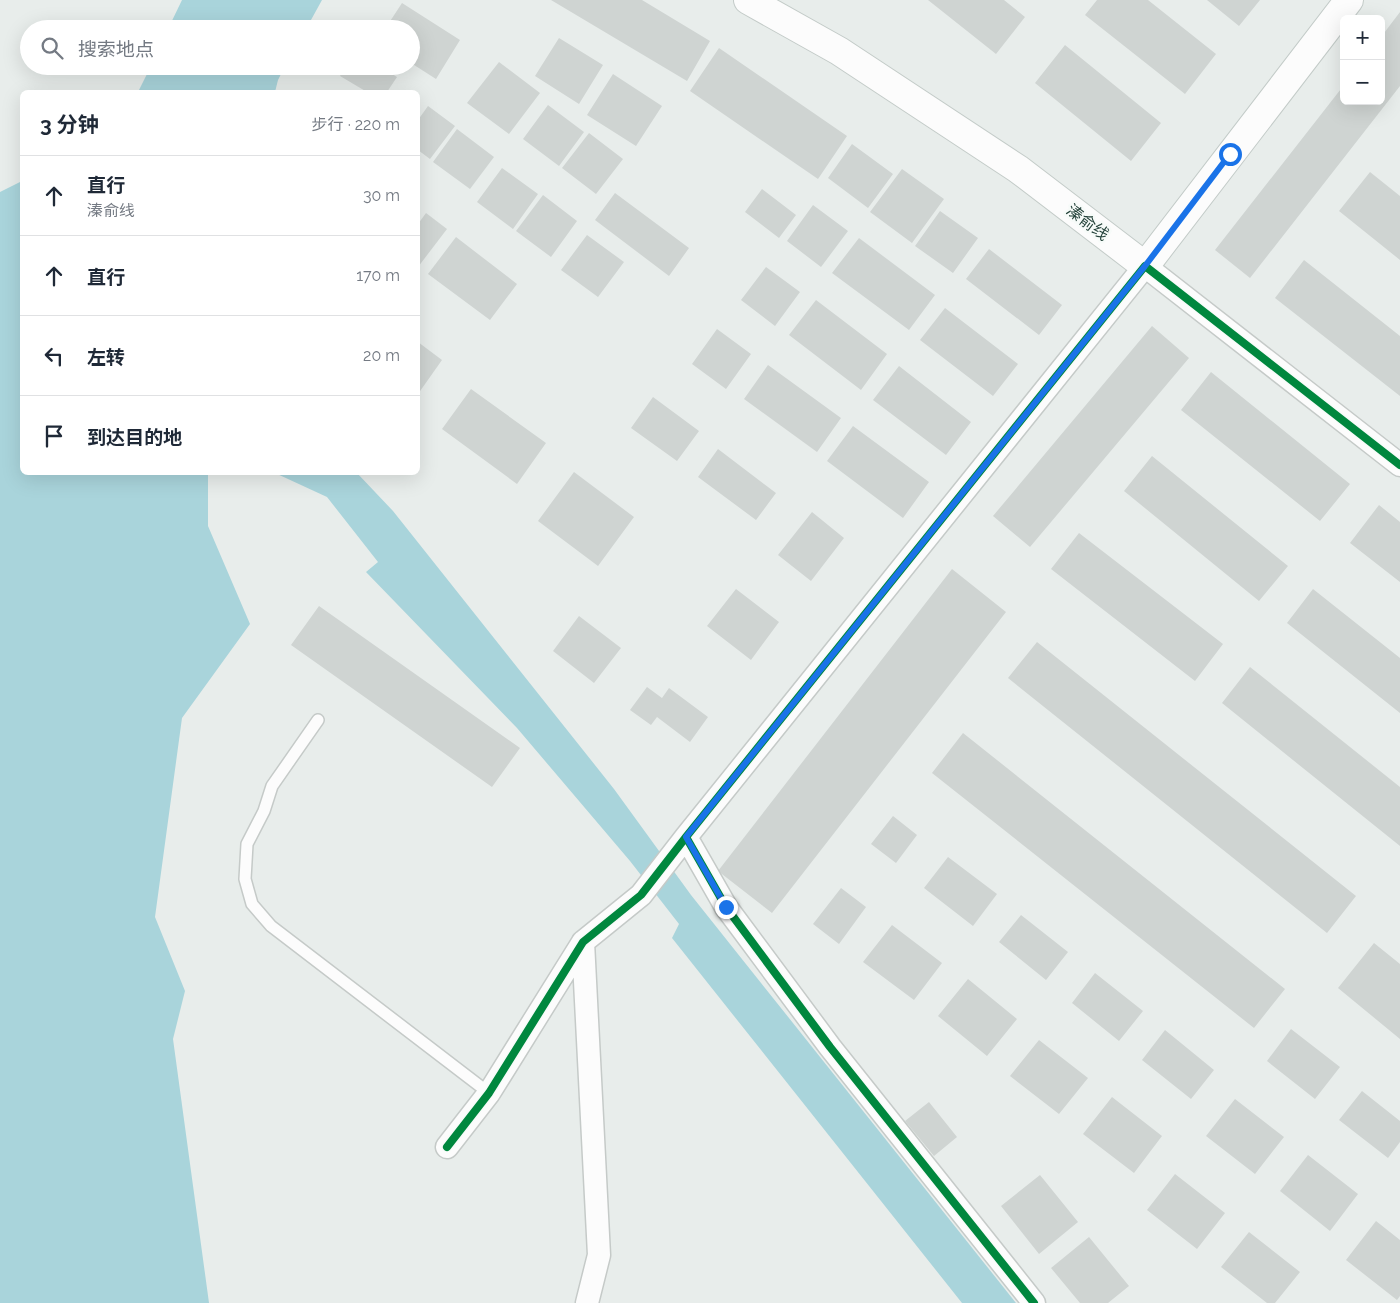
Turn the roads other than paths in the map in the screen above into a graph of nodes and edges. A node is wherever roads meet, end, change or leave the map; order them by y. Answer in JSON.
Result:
{"nodes":[{"id":1,"x":748,"y":0,"type":"edge"},
{"id":2,"x":1349,"y":0,"type":"edge"},
{"id":3,"x":1145,"y":266,"type":"junction"},
{"id":4,"x":1400,"y":465,"type":"edge"},
{"id":5,"x":318,"y":720,"type":"dead end"},
{"id":6,"x":679,"y":845,"type":"junction"},
{"id":7,"x":582,"y":942,"type":"junction"},
{"id":8,"x":489,"y":1093,"type":"junction"},
{"id":9,"x":447,"y":1148,"type":"dead end"},
{"id":10,"x":588,"y":1303,"type":"edge"},
{"id":11,"x":1034,"y":1303,"type":"edge"}],
"edges":[{"from":1,"to":3,"type":"main road","name":"溱俞线"},
{"from":2,"to":3,"type":"main road"},
{"from":3,"to":4,"type":"street"},
{"from":3,"to":6,"type":"street"},
{"from":5,"to":8,"type":"lane"},
{"from":6,"to":7,"type":"street"},
{"from":6,"to":11,"type":"street"},
{"from":7,"to":8,"type":"street"},
{"from":7,"to":10,"type":"street"},
{"from":8,"to":9,"type":"street"}]}
